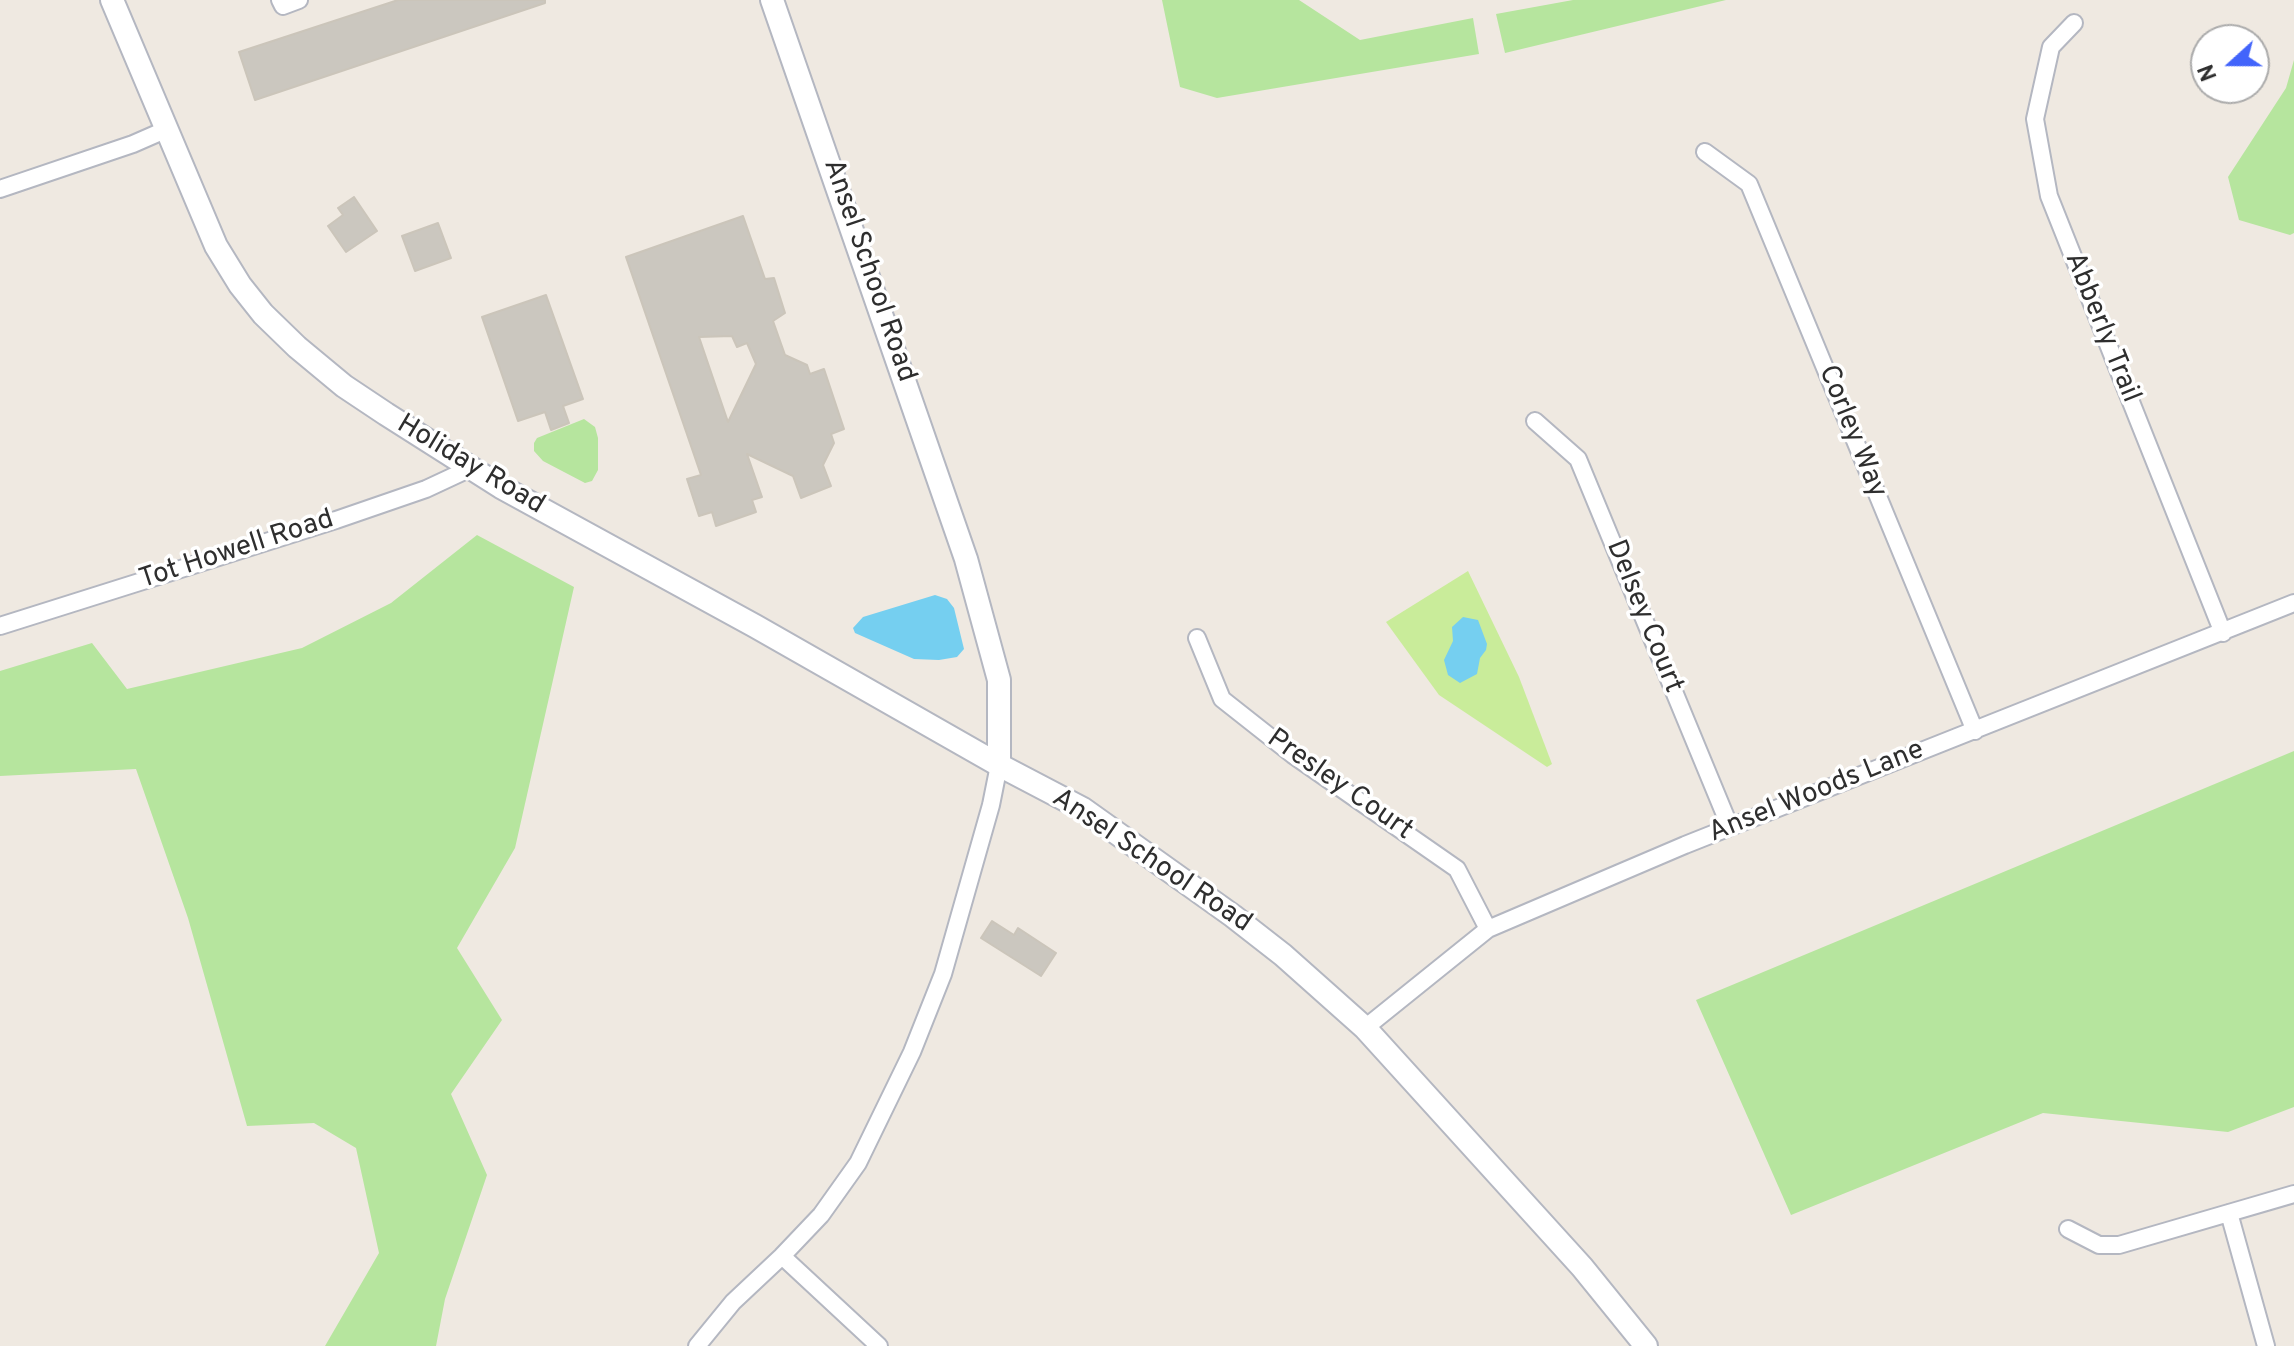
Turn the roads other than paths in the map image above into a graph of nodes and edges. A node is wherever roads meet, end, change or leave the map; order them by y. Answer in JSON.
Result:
{"nodes":[{"id":1,"x":112,"y":0,"type":"edge"},
{"id":2,"x":280,"y":0,"type":"edge"},
{"id":3,"x":299,"y":0,"type":"edge"},
{"id":4,"x":772,"y":0,"type":"edge"},
{"id":5,"x":2074,"y":23,"type":"dead end"},
{"id":6,"x":165,"y":130,"type":"junction"},
{"id":7,"x":1705,"y":152,"type":"dead end"},
{"id":8,"x":0,"y":189,"type":"edge"},
{"id":9,"x":1535,"y":421,"type":"dead end"},
{"id":10,"x":471,"y":468,"type":"junction"},
{"id":11,"x":2294,"y":603,"type":"edge"},
{"id":12,"x":0,"y":626,"type":"edge"},
{"id":13,"x":2223,"y":633,"type":"junction"},
{"id":14,"x":1197,"y":638,"type":"dead end"},
{"id":15,"x":1975,"y":731,"type":"junction"},
{"id":16,"x":999,"y":765,"type":"junction"},
{"id":17,"x":1730,"y":827,"type":"junction"},
{"id":18,"x":1488,"y":929,"type":"junction"},
{"id":19,"x":1365,"y":1028,"type":"junction"},
{"id":20,"x":2294,"y":1194,"type":"edge"},
{"id":21,"x":2229,"y":1213,"type":"junction"},
{"id":22,"x":2068,"y":1229,"type":"dead end"},
{"id":23,"x":782,"y":1256,"type":"junction"},
{"id":24,"x":697,"y":1346,"type":"edge"},
{"id":25,"x":879,"y":1346,"type":"edge"},
{"id":26,"x":1646,"y":1346,"type":"edge"},
{"id":27,"x":2266,"y":1346,"type":"edge"}],
"edges":[{"from":1,"to":6,"type":"street","name":"Holiday Road"},
{"from":2,"to":3,"type":"street"},
{"from":4,"to":16,"type":"street","name":"Ansel School Road"},
{"from":5,"to":13,"type":"street","name":"Abberly Trail"},
{"from":6,"to":8,"type":"street"},
{"from":6,"to":10,"type":"street","name":"Holiday Road"},
{"from":7,"to":15,"type":"street","name":"Corley Way"},
{"from":9,"to":17,"type":"street","name":"Delsey Court"},
{"from":10,"to":12,"type":"street","name":"Tot Howell Road"},
{"from":10,"to":16,"type":"street","name":"Holiday Road"},
{"from":11,"to":13,"type":"street","name":"Ansel Woods Lane"},
{"from":13,"to":15,"type":"street","name":"Ansel Woods Lane"},
{"from":14,"to":18,"type":"street","name":"Presley Court"},
{"from":15,"to":17,"type":"street","name":"Ansel Woods Lane"},
{"from":16,"to":19,"type":"street","name":"Ansel School Road"},
{"from":16,"to":23,"type":"street"},
{"from":17,"to":18,"type":"street","name":"Ansel Woods Lane"},
{"from":18,"to":19,"type":"street","name":"Ansel Woods Lane"},
{"from":19,"to":26,"type":"street","name":"Ansel School Road"},
{"from":20,"to":21,"type":"street"},
{"from":21,"to":22,"type":"street"},
{"from":21,"to":27,"type":"street"},
{"from":23,"to":24,"type":"street"},
{"from":23,"to":25,"type":"street"}]}
